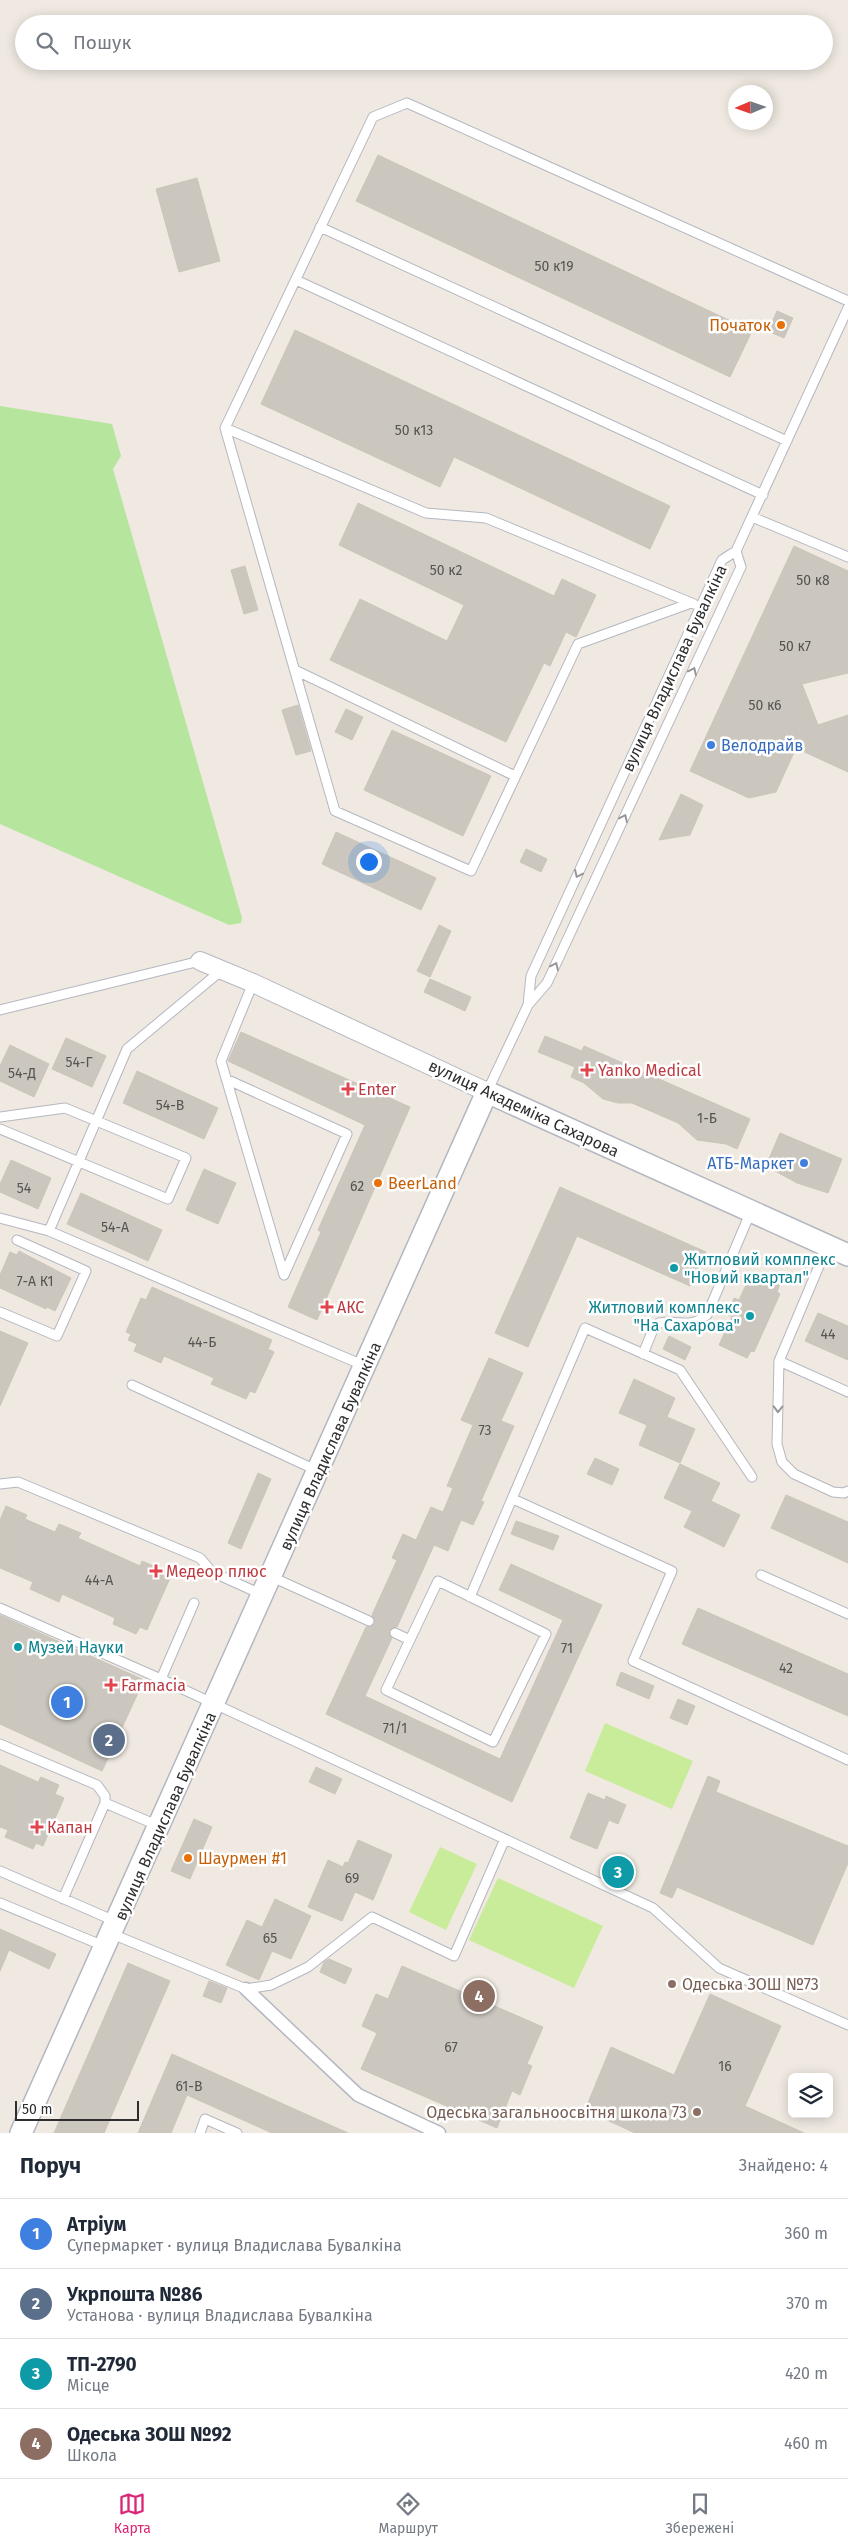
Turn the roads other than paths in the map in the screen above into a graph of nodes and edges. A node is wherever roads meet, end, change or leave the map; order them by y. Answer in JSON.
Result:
{"nodes":[{"id":1,"x":320,"y":227,"type":"junction"},
{"id":2,"x":296,"y":280,"type":"junction"},
{"id":3,"x":848,"y":301,"type":"edge"},
{"id":4,"x":848,"y":308,"type":"edge"},
{"id":5,"x":225,"y":428,"type":"junction"},
{"id":6,"x":787,"y":441,"type":"junction"},
{"id":7,"x":763,"y":494,"type":"junction"},
{"id":8,"x":752,"y":517,"type":"junction"},
{"id":9,"x":736,"y":551,"type":"junction"},
{"id":10,"x":848,"y":557,"type":"edge"},
{"id":11,"x":691,"y":603,"type":"junction"},
{"id":12,"x":700,"y":607,"type":"junction"},
{"id":13,"x":295,"y":670,"type":"junction"},
{"id":14,"x":515,"y":776,"type":"junction"},
{"id":15,"x":200,"y":960,"type":"joint"},
{"id":16,"x":222,"y":970,"type":"junction"},
{"id":17,"x":253,"y":982,"type":"junction"},
{"id":18,"x":528,"y":1005,"type":"junction"},
{"id":19,"x":0,"y":1010,"type":"edge"},
{"id":20,"x":226,"y":1078,"type":"junction"},
{"id":21,"x":487,"y":1092,"type":"junction"},
{"id":22,"x":0,"y":1118,"type":"edge"},
{"id":23,"x":96,"y":1121,"type":"junction"},
{"id":24,"x":0,"y":1129,"type":"edge"},
{"id":25,"x":79,"y":1162,"type":"junction"},
{"id":26,"x":751,"y":1211,"type":"junction"},
{"id":27,"x":0,"y":1218,"type":"edge"},
{"id":28,"x":50,"y":1231,"type":"junction"},
{"id":29,"x":17,"y":1240,"type":"dead end"},
{"id":30,"x":826,"y":1244,"type":"junction"},
{"id":31,"x":848,"y":1255,"type":"edge"},
{"id":32,"x":0,"y":1312,"type":"edge"},
{"id":33,"x":643,"y":1354,"type":"junction"},
{"id":34,"x":779,"y":1361,"type":"junction"},
{"id":35,"x":366,"y":1366,"type":"junction"},
{"id":36,"x":132,"y":1384,"type":"dead end"},
{"id":37,"x":848,"y":1392,"type":"edge"},
{"id":38,"x":318,"y":1471,"type":"junction"},
{"id":39,"x":752,"y":1478,"type":"dead end"},
{"id":40,"x":1,"y":1483,"type":"edge"},
{"id":41,"x":848,"y":1491,"type":"edge"},
{"id":42,"x":513,"y":1499,"type":"junction"},
{"id":43,"x":761,"y":1575,"type":"dead end"},
{"id":44,"x":268,"y":1586,"type":"junction"},
{"id":45,"x":470,"y":1597,"type":"junction"},
{"id":46,"x":194,"y":1603,"type":"dead end"},
{"id":47,"x":0,"y":1608,"type":"edge"},
{"id":48,"x":848,"y":1614,"type":"edge"},
{"id":49,"x":369,"y":1621,"type":"dead end"},
{"id":50,"x":395,"y":1633,"type":"dead end"},
{"id":51,"x":410,"y":1640,"type":"junction"},
{"id":52,"x":161,"y":1680,"type":"junction"},
{"id":53,"x":214,"y":1704,"type":"junction"},
{"id":54,"x":0,"y":1744,"type":"edge"},
{"id":55,"x":848,"y":1760,"type":"edge"},
{"id":56,"x":105,"y":1803,"type":"junction"},
{"id":57,"x":160,"y":1827,"type":"junction"},
{"id":58,"x":504,"y":1841,"type":"junction"},
{"id":59,"x":0,"y":1871,"type":"edge"},
{"id":60,"x":63,"y":1899,"type":"junction"},
{"id":61,"x":0,"y":1903,"type":"edge"},
{"id":62,"x":112,"y":1934,"type":"junction"},
{"id":63,"x":246,"y":1989,"type":"junction"},
{"id":64,"x":848,"y":2025,"type":"edge"},
{"id":65,"x":21,"y":2133,"type":"edge"},
{"id":66,"x":200,"y":2133,"type":"edge"},
{"id":67,"x":238,"y":2133,"type":"edge"},
{"id":68,"x":439,"y":2133,"type":"edge"}],
"edges":[{"from":1,"to":2,"type":"lane"},
{"from":1,"to":3,"type":"lane"},
{"from":1,"to":6,"type":"lane"},
{"from":2,"to":5,"type":"lane"},
{"from":2,"to":7,"type":"lane"},
{"from":4,"to":6,"type":"lane"},
{"from":5,"to":11,"type":"lane"},
{"from":5,"to":13,"type":"lane"},
{"from":6,"to":7,"type":"lane"},
{"from":7,"to":8,"type":"lane"},
{"from":8,"to":9,"type":"lane"},
{"from":8,"to":10,"type":"lane"},
{"from":9,"to":12,"type":"lane","name":"вулиця Владислава Бувалкіна"},
{"from":18,"to":9,"type":"lane","name":"вулиця Владислава Бувалкіна","one_way":true},
{"from":11,"to":12,"type":"lane"},
{"from":11,"to":14,"type":"lane"},
{"from":12,"to":18,"type":"lane","name":"вулиця Владислава Бувалкіна","one_way":true},
{"from":13,"to":14,"type":"lane"},
{"from":13,"to":14,"type":"lane"},
{"from":15,"to":16,"type":"street","name":"вулиця Академіка Сахарова"},
{"from":15,"to":19,"type":"lane"},
{"from":16,"to":17,"type":"street","name":"вулиця Академіка Сахарова"},
{"from":16,"to":23,"type":"lane"},
{"from":17,"to":20,"type":"lane"},
{"from":17,"to":21,"type":"street","name":"вулиця Академіка Сахарова"},
{"from":18,"to":21,"type":"lane","name":"вулиця Владислава Бувалкіна"},
{"from":20,"to":20,"type":"lane"},
{"from":21,"to":26,"type":"street","name":"вулиця Академіка Сахарова"},
{"from":21,"to":35,"type":"street","name":"вулиця Владислава Бувалкіна"},
{"from":22,"to":23,"type":"lane"},
{"from":23,"to":25,"type":"lane"},
{"from":23,"to":25,"type":"lane"},
{"from":24,"to":25,"type":"lane"},
{"from":25,"to":28,"type":"lane"},
{"from":26,"to":30,"type":"street","name":"вулиця Академіка Сахарова"},
{"from":26,"to":33,"type":"lane"},
{"from":27,"to":28,"type":"lane"},
{"from":28,"to":35,"type":"lane"},
{"from":29,"to":32,"type":"lane"},
{"from":30,"to":31,"type":"street","name":"вулиця Академіка Сахарова"},
{"from":30,"to":34,"type":"lane"},
{"from":33,"to":39,"type":"lane"},
{"from":33,"to":42,"type":"lane"},
{"from":34,"to":37,"type":"lane"},
{"from":34,"to":41,"type":"lane","one_way":true},
{"from":35,"to":38,"type":"street","name":"вулиця Владислава Бувалкіна"},
{"from":36,"to":38,"type":"lane"},
{"from":38,"to":44,"type":"street","name":"вулиця Владислава Бувалкіна"},
{"from":40,"to":44,"type":"lane"},
{"from":42,"to":45,"type":"lane"},
{"from":42,"to":55,"type":"lane"},
{"from":43,"to":48,"type":"lane"},
{"from":44,"to":49,"type":"lane"},
{"from":44,"to":53,"type":"street","name":"вулиця Владислава Бувалкіна"},
{"from":45,"to":51,"type":"lane"},
{"from":45,"to":51,"type":"lane"},
{"from":46,"to":52,"type":"lane"},
{"from":47,"to":52,"type":"lane"},
{"from":50,"to":51,"type":"lane"},
{"from":52,"to":53,"type":"lane"},
{"from":53,"to":57,"type":"street","name":"вулиця Владислава Бувалкіна"},
{"from":53,"to":58,"type":"lane"},
{"from":54,"to":56,"type":"lane"},
{"from":56,"to":57,"type":"lane"},
{"from":56,"to":60,"type":"lane"},
{"from":57,"to":62,"type":"street","name":"вулиця Владислава Бувалкіна"},
{"from":58,"to":63,"type":"lane"},
{"from":58,"to":64,"type":"lane"},
{"from":59,"to":60,"type":"lane"},
{"from":60,"to":62,"type":"lane"},
{"from":61,"to":62,"type":"lane"},
{"from":62,"to":63,"type":"lane"},
{"from":62,"to":65,"type":"street","name":"вулиця Владислава Бувалкіна"},
{"from":63,"to":68,"type":"street"},
{"from":66,"to":67,"type":"lane"}]}
